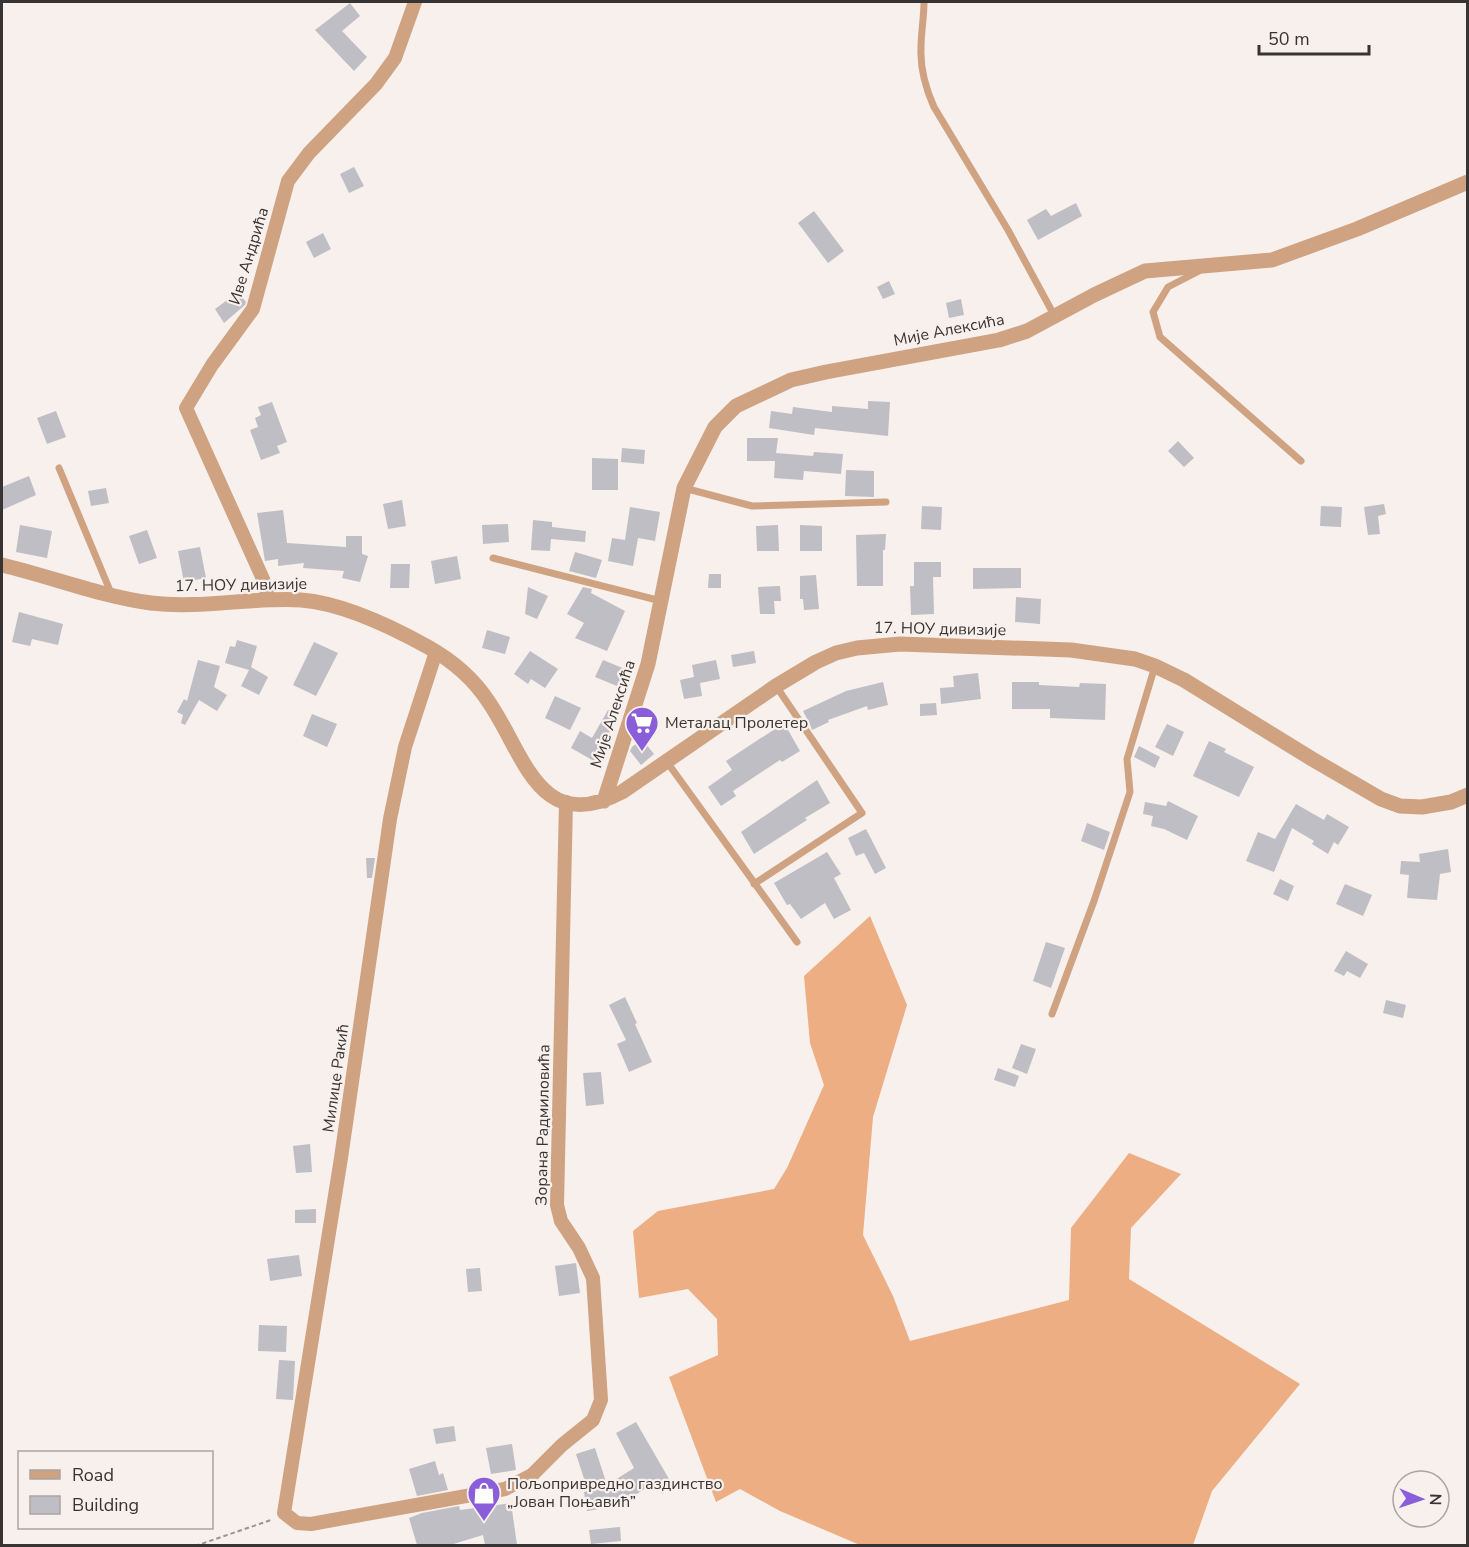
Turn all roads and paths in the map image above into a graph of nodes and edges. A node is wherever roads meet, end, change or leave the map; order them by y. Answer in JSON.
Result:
{"nodes":[{"id":1,"x":415,"y":2,"type":"edge"},
{"id":2,"x":924,"y":2,"type":"edge"},
{"id":3,"x":1467,"y":182,"type":"edge"},
{"id":4,"x":1210,"y":265,"type":"junction"},
{"id":5,"x":1055,"y":317,"type":"junction"},
{"id":6,"x":1301,"y":461,"type":"dead end"},
{"id":7,"x":59,"y":468,"type":"dead end"},
{"id":8,"x":684,"y":488,"type":"junction"},
{"id":9,"x":886,"y":502,"type":"dead end"},
{"id":10,"x":493,"y":558,"type":"dead end"},
{"id":11,"x":2,"y":565,"type":"edge"},
{"id":12,"x":112,"y":596,"type":"junction"},
{"id":13,"x":268,"y":600,"type":"junction"},
{"id":14,"x":661,"y":601,"type":"junction"},
{"id":15,"x":436,"y":652,"type":"junction"},
{"id":16,"x":1155,"y":666,"type":"junction"},
{"id":17,"x":776,"y":686,"type":"junction"},
{"id":18,"x":667,"y":762,"type":"junction"},
{"id":19,"x":1467,"y":795,"type":"edge"},
{"id":20,"x":604,"y":801,"type":"junction"},
{"id":21,"x":566,"y":802,"type":"junction"},
{"id":22,"x":754,"y":884,"type":"junction"},
{"id":23,"x":797,"y":942,"type":"dead end"},
{"id":24,"x":1052,"y":1014,"type":"dead end"},
{"id":25,"x":284,"y":1513,"type":"junction"},
{"id":26,"x":195,"y":1545,"type":"edge"}],
"edges":[{"from":1,"to":13,"type":"street","name":"Иве Андрића"},
{"from":2,"to":5,"type":"lane"},
{"from":3,"to":4,"type":"street","name":"Мије Алексића"},
{"from":4,"to":5,"type":"street","name":"Мије Алексића"},
{"from":4,"to":6,"type":"lane"},
{"from":5,"to":8,"type":"street","name":"Мије Алексића"},
{"from":7,"to":12,"type":"lane"},
{"from":8,"to":9,"type":"lane"},
{"from":8,"to":14,"type":"street","name":"Мије Алексића"},
{"from":10,"to":14,"type":"lane"},
{"from":11,"to":12,"type":"street","name":"17. НОУ дивизије"},
{"from":12,"to":13,"type":"street","name":"17. НОУ дивизије"},
{"from":13,"to":15,"type":"street","name":"17. НОУ дивизије"},
{"from":14,"to":20,"type":"street","name":"Мије Алексића"},
{"from":15,"to":21,"type":"street","name":"17. НОУ дивизије"},
{"from":15,"to":25,"type":"street","name":"Милице Ракић"},
{"from":16,"to":17,"type":"street","name":"17. НОУ дивизије"},
{"from":16,"to":19,"type":"street","name":"17. НОУ дивизије"},
{"from":16,"to":24,"type":"lane"},
{"from":17,"to":18,"type":"street","name":"17. НОУ дивизије"},
{"from":17,"to":22,"type":"lane"},
{"from":18,"to":20,"type":"street","name":"17. НОУ дивизије"},
{"from":18,"to":22,"type":"lane"},
{"from":20,"to":21,"type":"street","name":"17. НОУ дивизије"},
{"from":21,"to":25,"type":"street","name":"Зорана Радмиловића"},
{"from":22,"to":23,"type":"lane"},
{"from":25,"to":26,"type":"path"}]}
